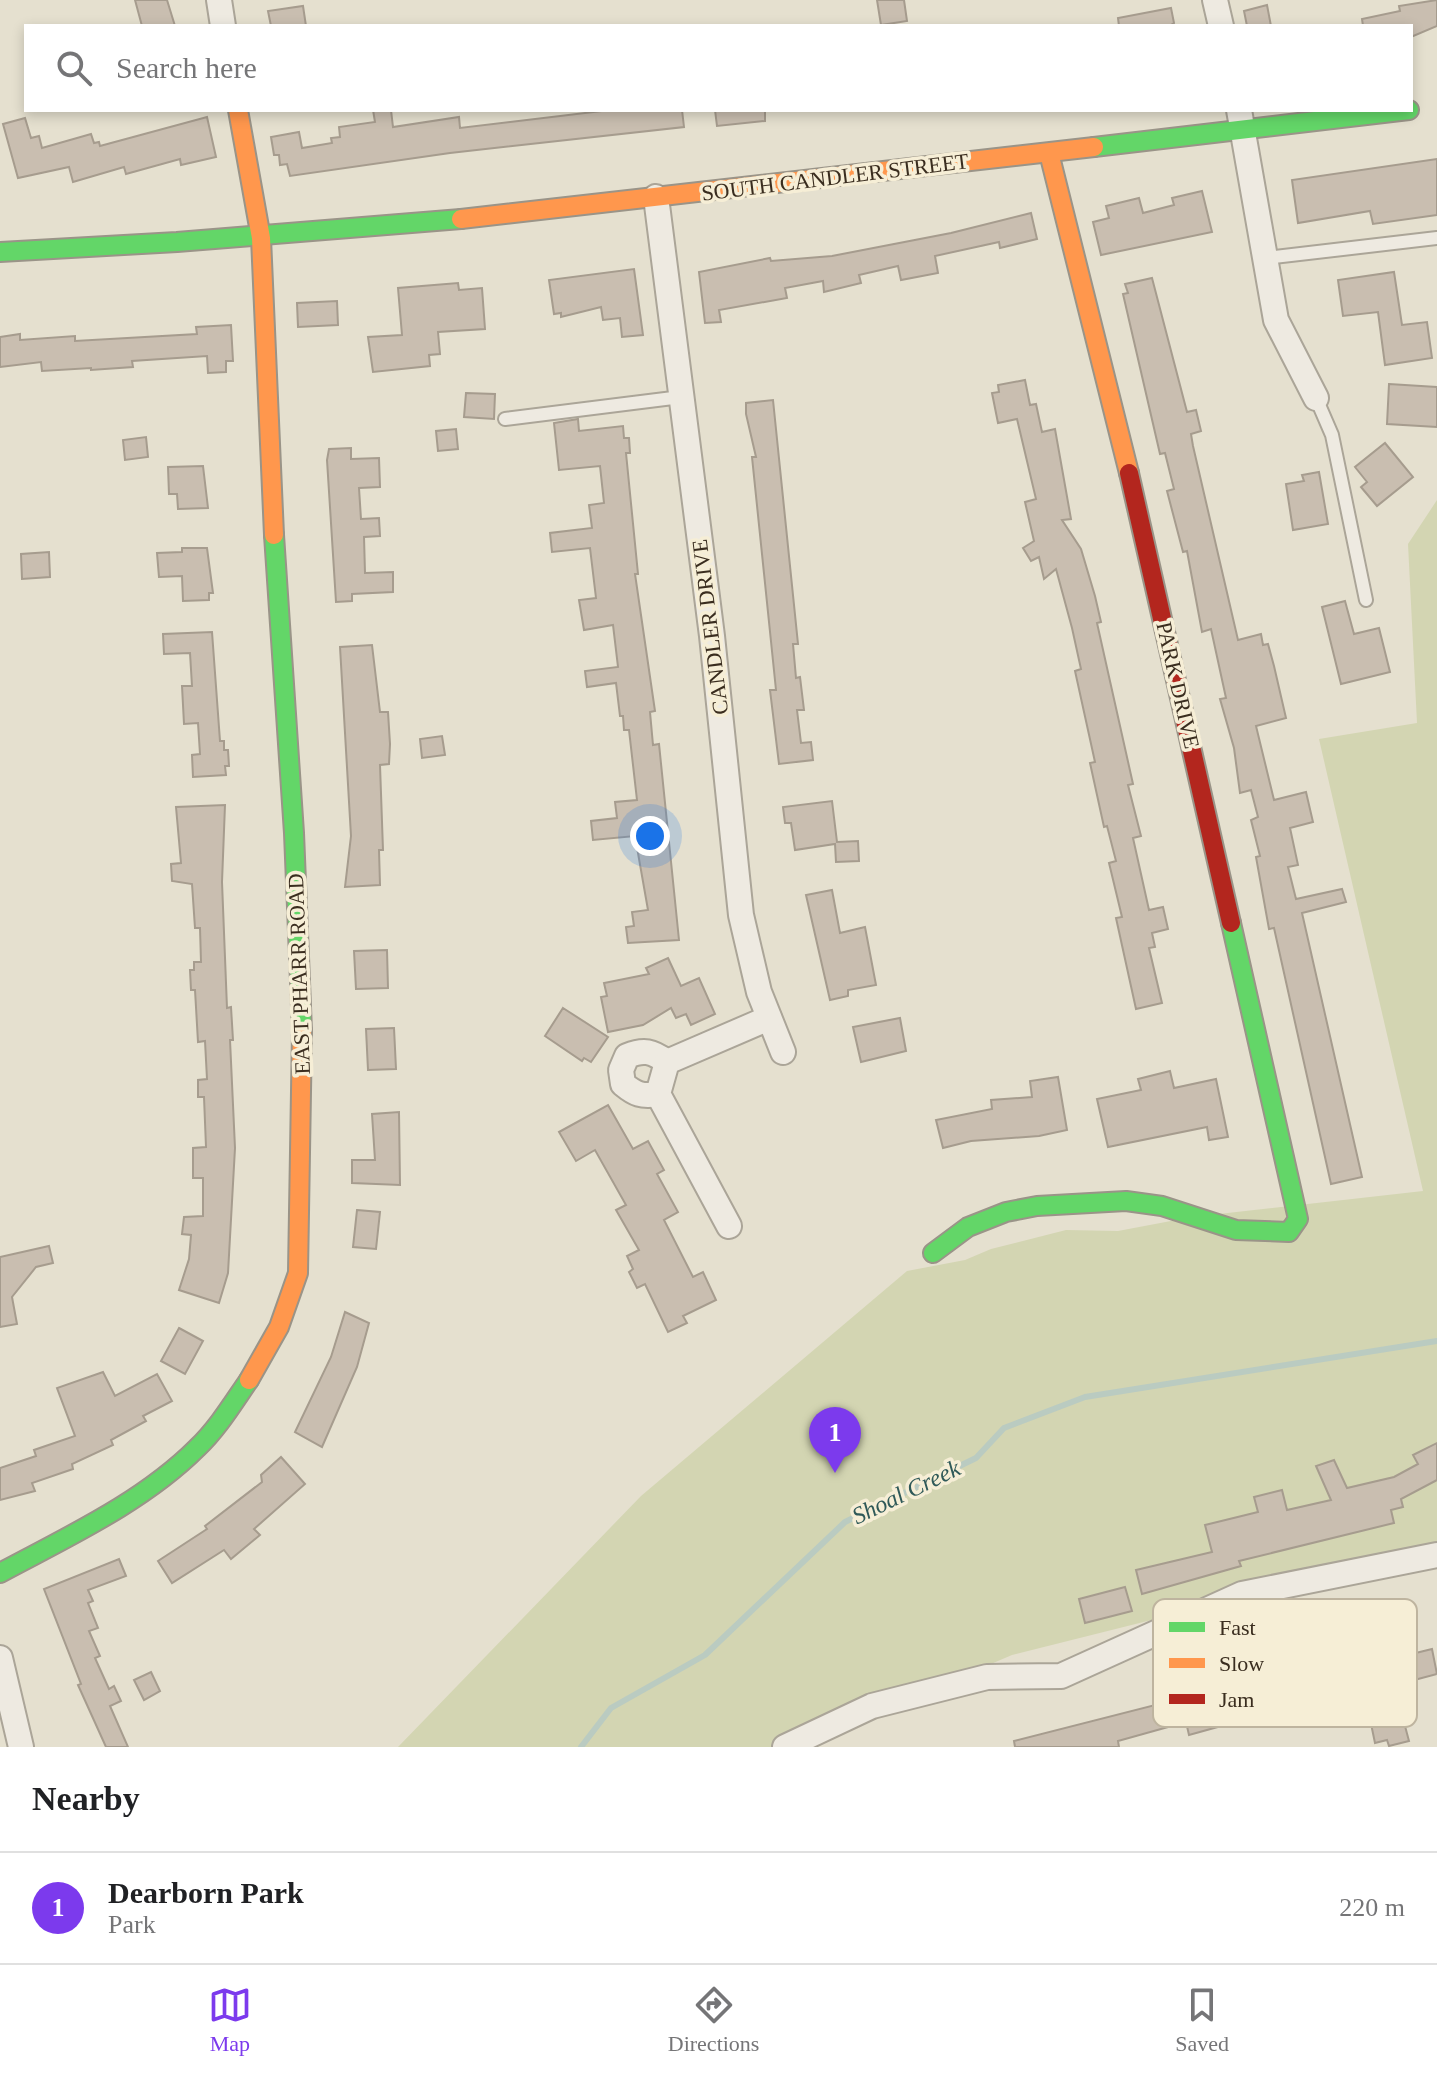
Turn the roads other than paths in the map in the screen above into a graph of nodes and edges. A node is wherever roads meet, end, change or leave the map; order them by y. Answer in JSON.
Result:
{"nodes":[{"id":1,"x":219,"y":0,"type":"edge"},
{"id":2,"x":1215,"y":0,"type":"edge"},
{"id":3,"x":223,"y":24,"type":"edge"},
{"id":4,"x":1221,"y":24,"type":"edge"},
{"id":5,"x":238,"y":112,"type":"edge"},
{"id":6,"x":1368,"y":112,"type":"edge"},
{"id":7,"x":1242,"y":120,"type":"edge"},
{"id":8,"x":1049,"y":153,"type":"junction"},
{"id":9,"x":656,"y":197,"type":"junction"},
{"id":10,"x":261,"y":238,"type":"junction"},
{"id":11,"x":1437,"y":238,"type":"edge"},
{"id":12,"x":0,"y":252,"type":"edge"},
{"id":13,"x":1266,"y":258,"type":"junction"},
{"id":14,"x":681,"y":397,"type":"junction"},
{"id":15,"x":1316,"y":398,"type":"joint"},
{"id":16,"x":505,"y":419,"type":"dead end"},
{"id":17,"x":1366,"y":600,"type":"dead end"},
{"id":18,"x":769,"y":1018,"type":"junction"},
{"id":19,"x":783,"y":1052,"type":"dead end"},
{"id":20,"x":667,"y":1062,"type":"junction"},
{"id":21,"x":658,"y":1094,"type":"junction"},
{"id":22,"x":729,"y":1226,"type":"dead end"},
{"id":23,"x":933,"y":1253,"type":"dead end"},
{"id":24,"x":1437,"y":1555,"type":"edge"},
{"id":25,"x":0,"y":1573,"type":"edge"},
{"id":26,"x":1231,"y":1599,"type":"edge"},
{"id":27,"x":1153,"y":1634,"type":"edge"},
{"id":28,"x":0,"y":1658,"type":"edge"},
{"id":29,"x":21,"y":1747,"type":"edge"},
{"id":30,"x":785,"y":1747,"type":"edge"}],
"edges":[{"from":1,"to":3,"type":"street"},
{"from":2,"to":4,"type":"street"},
{"from":5,"to":10,"type":"street","name":"EAST PHARR ROAD"},
{"from":6,"to":7,"type":"street","name":"SOUTH CANDLER STREET"},
{"from":7,"to":8,"type":"street","name":"SOUTH CANDLER STREET"},
{"from":7,"to":13,"type":"street"},
{"from":8,"to":9,"type":"street","name":"SOUTH CANDLER STREET"},
{"from":8,"to":23,"type":"street","name":"PARK DRIVE"},
{"from":9,"to":10,"type":"street","name":"SOUTH CANDLER STREET"},
{"from":9,"to":14,"type":"street","name":"CANDLER DRIVE"},
{"from":10,"to":12,"type":"street","name":"SOUTH CANDLER STREET"},
{"from":10,"to":25,"type":"street","name":"EAST PHARR ROAD"},
{"from":11,"to":13,"type":"lane"},
{"from":13,"to":15,"type":"street"},
{"from":14,"to":16,"type":"lane"},
{"from":14,"to":18,"type":"street","name":"CANDLER DRIVE"},
{"from":15,"to":17,"type":"lane"},
{"from":18,"to":19,"type":"street","name":"CANDLER DRIVE"},
{"from":18,"to":20,"type":"street"},
{"from":20,"to":21,"type":"street"},
{"from":20,"to":21,"type":"street"},
{"from":21,"to":22,"type":"street"},
{"from":24,"to":26,"type":"street"},
{"from":27,"to":30,"type":"street"},
{"from":28,"to":29,"type":"street"}]}
